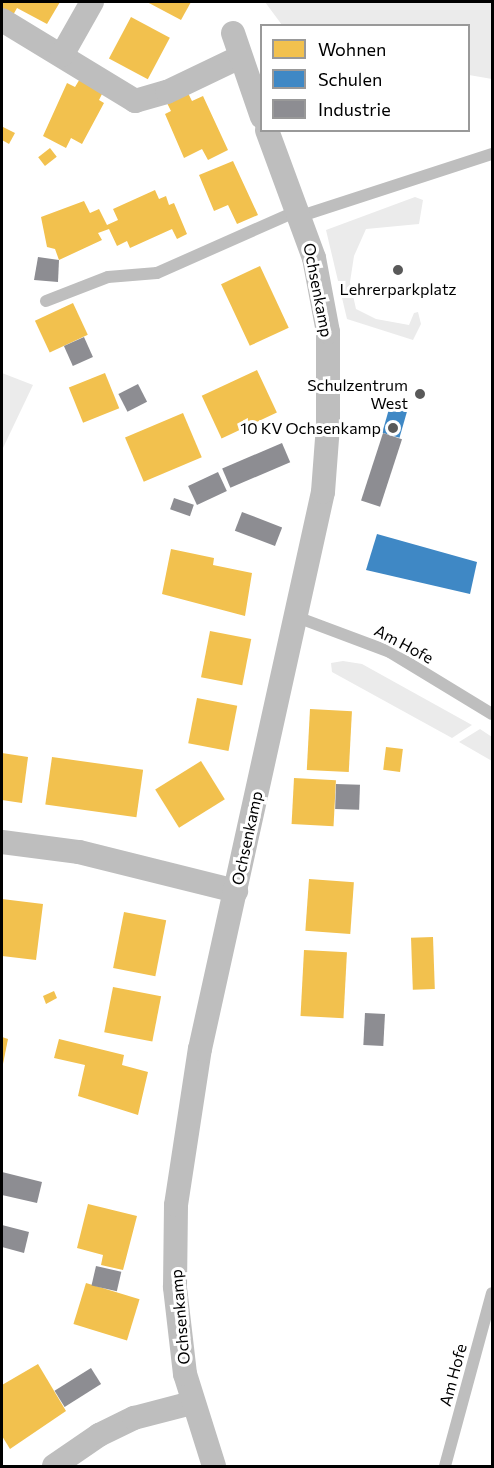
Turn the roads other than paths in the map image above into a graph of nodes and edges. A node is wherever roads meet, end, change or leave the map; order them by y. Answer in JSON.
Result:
{"nodes":[{"id":1,"x":92,"y":2,"type":"edge"},
{"id":2,"x":2,"y":20,"type":"edge"},
{"id":3,"x":233,"y":33,"type":"dead end"},
{"id":4,"x":62,"y":55,"type":"junction"},
{"id":5,"x":240,"y":57,"type":"junction"},
{"id":6,"x":260,"y":114,"type":"edge"},
{"id":7,"x":268,"y":132,"type":"edge"},
{"id":8,"x":492,"y":154,"type":"edge"},
{"id":9,"x":300,"y":213,"type":"junction"},
{"id":10,"x":46,"y":301,"type":"dead end"},
{"id":11,"x":294,"y":616,"type":"junction"},
{"id":12,"x":492,"y":714,"type":"edge"},
{"id":13,"x":2,"y":842,"type":"edge"},
{"id":14,"x":236,"y":891,"type":"junction"},
{"id":15,"x":492,"y":1293,"type":"edge"},
{"id":16,"x":192,"y":1403,"type":"junction"},
{"id":17,"x":54,"y":1467,"type":"edge"},
{"id":18,"x":214,"y":1467,"type":"edge"},
{"id":19,"x":445,"y":1467,"type":"edge"}],
"edges":[{"from":1,"to":4,"type":"street"},
{"from":2,"to":4,"type":"street"},
{"from":3,"to":5,"type":"street"},
{"from":4,"to":5,"type":"street"},
{"from":5,"to":6,"type":"street"},
{"from":7,"to":9,"type":"street","name":"Ochsenkamp"},
{"from":8,"to":9,"type":"lane"},
{"from":9,"to":10,"type":"lane"},
{"from":9,"to":11,"type":"street","name":"Ochsenkamp"},
{"from":11,"to":12,"type":"lane","name":"Am Hofe"},
{"from":11,"to":14,"type":"street","name":"Ochsenkamp"},
{"from":13,"to":14,"type":"street"},
{"from":14,"to":16,"type":"street","name":"Ochsenkamp"},
{"from":15,"to":19,"type":"lane","name":"Am Hofe"},
{"from":16,"to":17,"type":"street"},
{"from":16,"to":18,"type":"street","name":"Ochsenkamp"}]}
